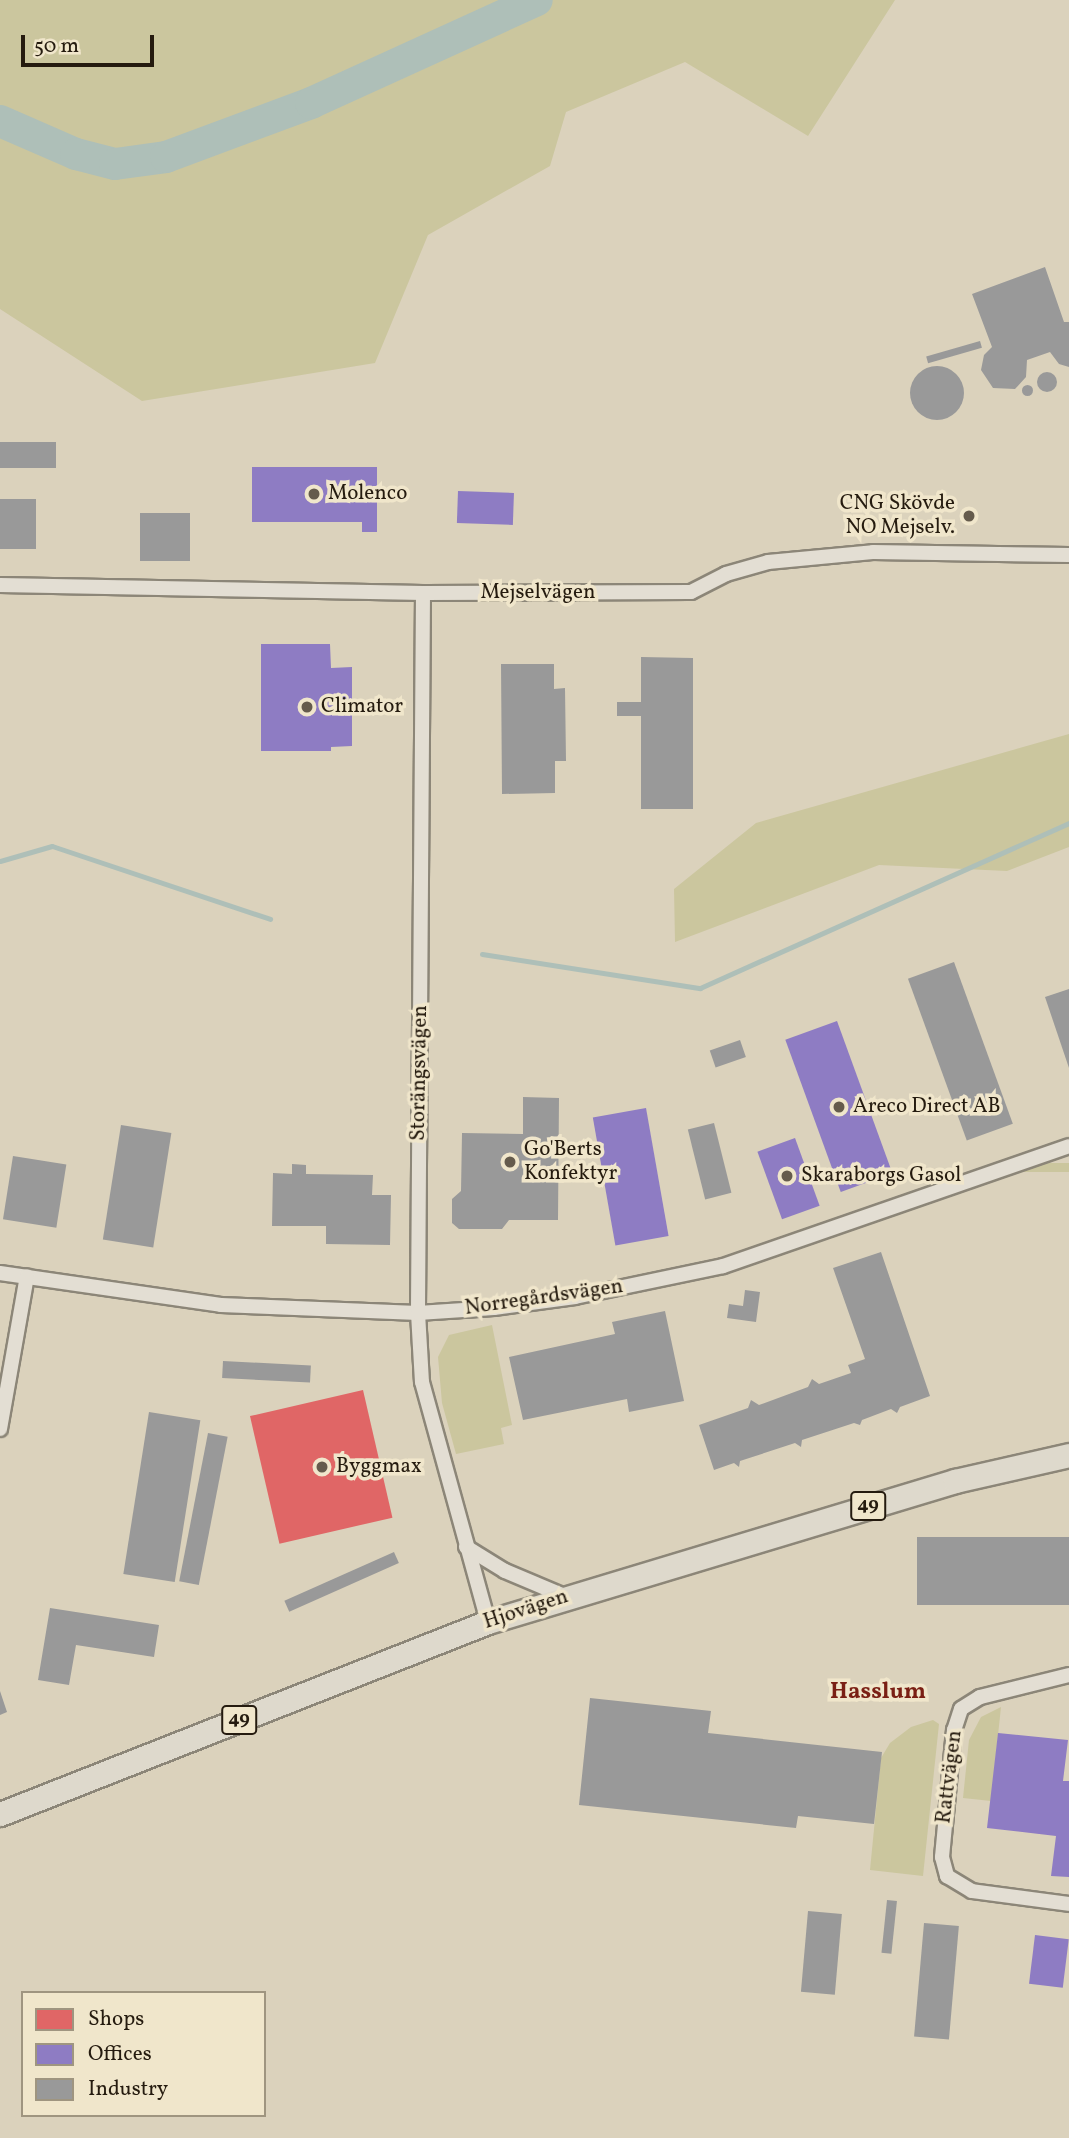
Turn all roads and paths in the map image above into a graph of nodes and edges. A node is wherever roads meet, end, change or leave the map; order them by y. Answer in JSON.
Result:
{"nodes":[{"id":1,"x":1069,"y":555,"type":"edge"},
{"id":2,"x":0,"y":585,"type":"edge"},
{"id":3,"x":424,"y":593,"type":"junction"},
{"id":4,"x":1069,"y":1146,"type":"edge"},
{"id":5,"x":0,"y":1273,"type":"edge"},
{"id":6,"x":27,"y":1276,"type":"junction"},
{"id":7,"x":418,"y":1313,"type":"junction"},
{"id":8,"x":0,"y":1429,"type":"edge"},
{"id":9,"x":1069,"y":1455,"type":"edge"},
{"id":10,"x":466,"y":1547,"type":"junction"},
{"id":11,"x":567,"y":1597,"type":"junction"},
{"id":12,"x":488,"y":1622,"type":"junction"},
{"id":13,"x":1069,"y":1675,"type":"edge"},
{"id":14,"x":0,"y":1814,"type":"edge"},
{"id":15,"x":1069,"y":1904,"type":"edge"}],
"edges":[{"from":1,"to":3,"type":"street","name":"Mejselvägen"},
{"from":2,"to":3,"type":"street","name":"Mejselvägen"},
{"from":3,"to":7,"type":"street","name":"Storängsvägen"},
{"from":4,"to":7,"type":"street","name":"Norregårdsvägen"},
{"from":5,"to":6,"type":"street","name":"Norregårdsvägen"},
{"from":6,"to":7,"type":"street","name":"Norregårdsvägen"},
{"from":6,"to":8,"type":"street"},
{"from":7,"to":10,"type":"street","name":"Storängsvägen"},
{"from":9,"to":11,"type":"main road","name":"Hjovägen","number":"49"},
{"from":10,"to":11,"type":"street"},
{"from":10,"to":12,"type":"street","name":"Storängsvägen"},
{"from":11,"to":12,"type":"main road","name":"Hjovägen","number":"49"},
{"from":12,"to":14,"type":"main road","name":"Hjovägen","number":"49"},
{"from":13,"to":15,"type":"street","name":"Rattvägen"}]}
